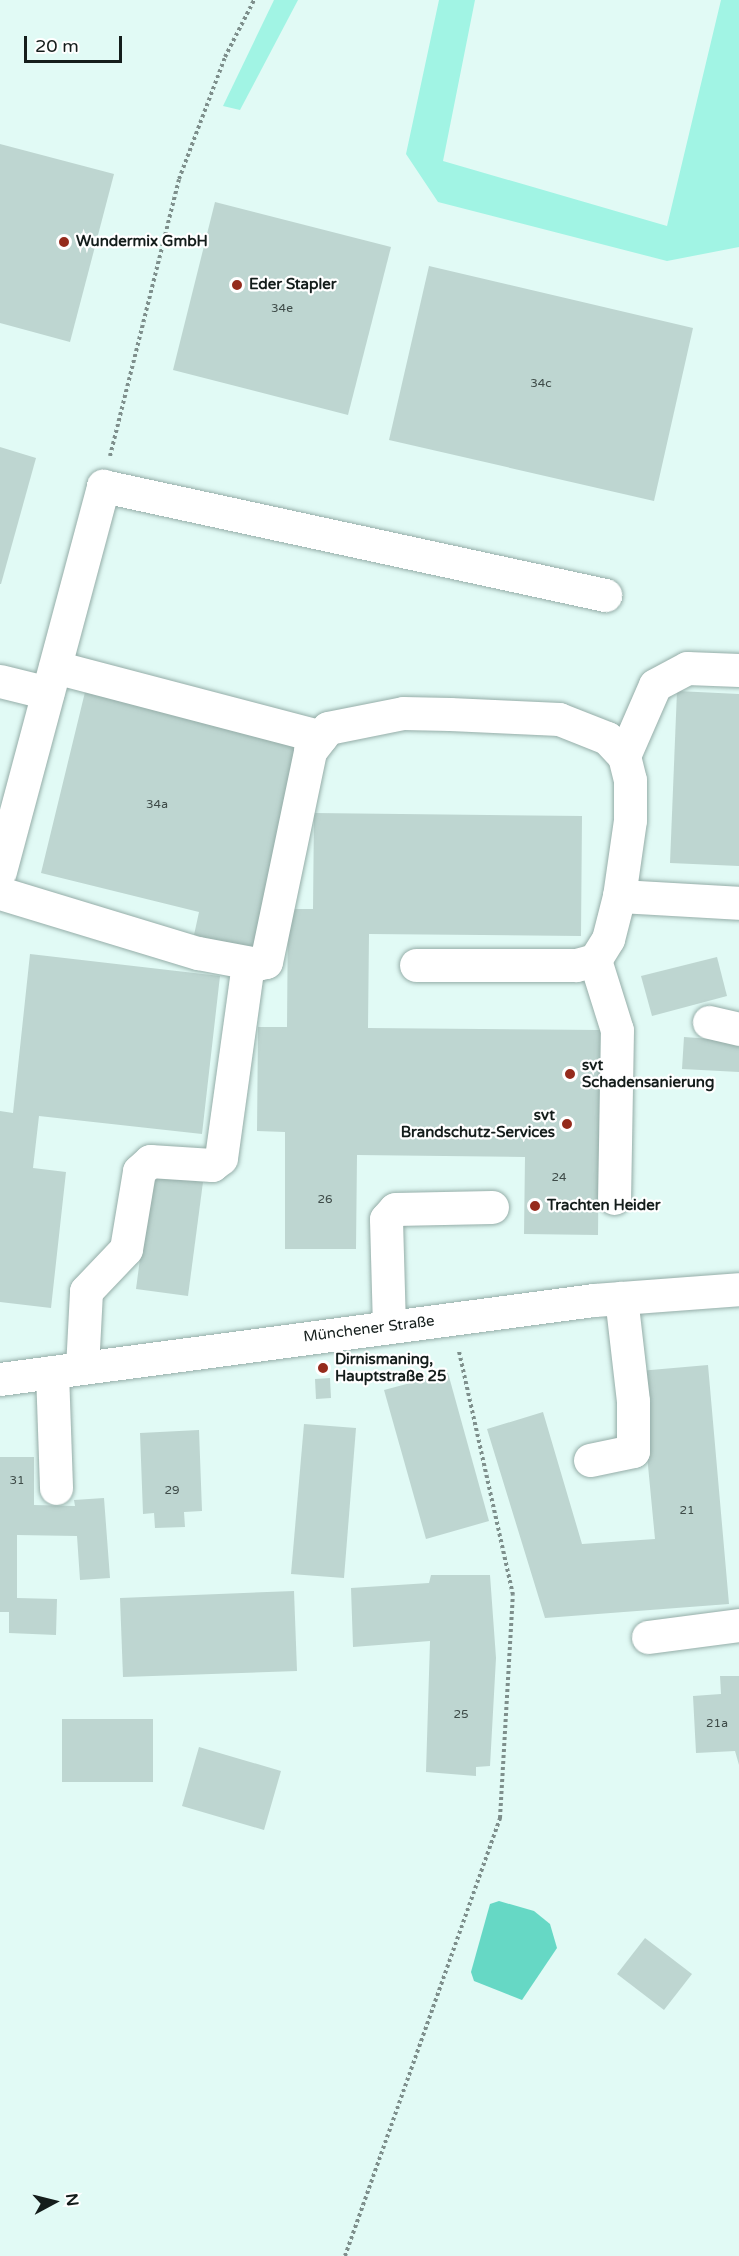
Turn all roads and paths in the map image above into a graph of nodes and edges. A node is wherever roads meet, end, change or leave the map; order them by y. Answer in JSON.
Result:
{"nodes":[{"id":1,"x":254,"y":0,"type":"edge"},
{"id":2,"x":103,"y":486,"type":"junction"},
{"id":3,"x":605,"y":595,"type":"dead end"},
{"id":4,"x":739,"y":670,"type":"edge"},
{"id":5,"x":51,"y":680,"type":"junction"},
{"id":6,"x":0,"y":681,"type":"edge"},
{"id":7,"x":321,"y":737,"type":"junction"},
{"id":8,"x":624,"y":756,"type":"junction"},
{"id":9,"x":0,"y":871,"type":"edge"},
{"id":10,"x":0,"y":893,"type":"edge"},
{"id":11,"x":619,"y":896,"type":"junction"},
{"id":12,"x":739,"y":903,"type":"edge"},
{"id":13,"x":595,"y":960,"type":"junction"},
{"id":14,"x":248,"y":963,"type":"junction"},
{"id":15,"x":416,"y":965,"type":"dead end"},
{"id":16,"x":614,"y":1198,"type":"dead end"},
{"id":17,"x":492,"y":1207,"type":"dead end"},
{"id":18,"x":739,"y":1289,"type":"edge"},
{"id":19,"x":621,"y":1298,"type":"junction"},
{"id":20,"x":452,"y":1318,"type":"junction"},
{"id":21,"x":389,"y":1327,"type":"junction"},
{"id":22,"x":67,"y":1370,"type":"junction"},
{"id":23,"x":0,"y":1379,"type":"edge"},
{"id":24,"x":590,"y":1460,"type":"dead end"},
{"id":25,"x":56,"y":1488,"type":"dead end"},
{"id":26,"x":739,"y":1625,"type":"edge"},
{"id":27,"x":648,"y":1637,"type":"dead end"},
{"id":28,"x":345,"y":2256,"type":"edge"}],
"edges":[{"from":1,"to":2,"type":"path"},
{"from":2,"to":3,"type":"main road"},
{"from":2,"to":5,"type":"main road"},
{"from":4,"to":8,"type":"main road"},
{"from":5,"to":6,"type":"main road"},
{"from":5,"to":7,"type":"main road"},
{"from":5,"to":9,"type":"main road"},
{"from":7,"to":8,"type":"main road"},
{"from":7,"to":14,"type":"main road"},
{"from":8,"to":11,"type":"main road"},
{"from":10,"to":14,"type":"main road"},
{"from":11,"to":12,"type":"main road"},
{"from":11,"to":13,"type":"main road"},
{"from":13,"to":15,"type":"main road"},
{"from":13,"to":16,"type":"main road"},
{"from":14,"to":22,"type":"main road"},
{"from":17,"to":21,"type":"main road"},
{"from":18,"to":19,"type":"main road","name":"Münchener Straße"},
{"from":19,"to":20,"type":"main road","name":"Münchener Straße"},
{"from":19,"to":24,"type":"main road"},
{"from":20,"to":21,"type":"main road","name":"Münchener Straße"},
{"from":20,"to":28,"type":"path"},
{"from":21,"to":22,"type":"main road","name":"Münchener Straße"},
{"from":22,"to":23,"type":"main road","name":"Münchener Straße"},
{"from":22,"to":25,"type":"main road"},
{"from":26,"to":27,"type":"main road"}]}
